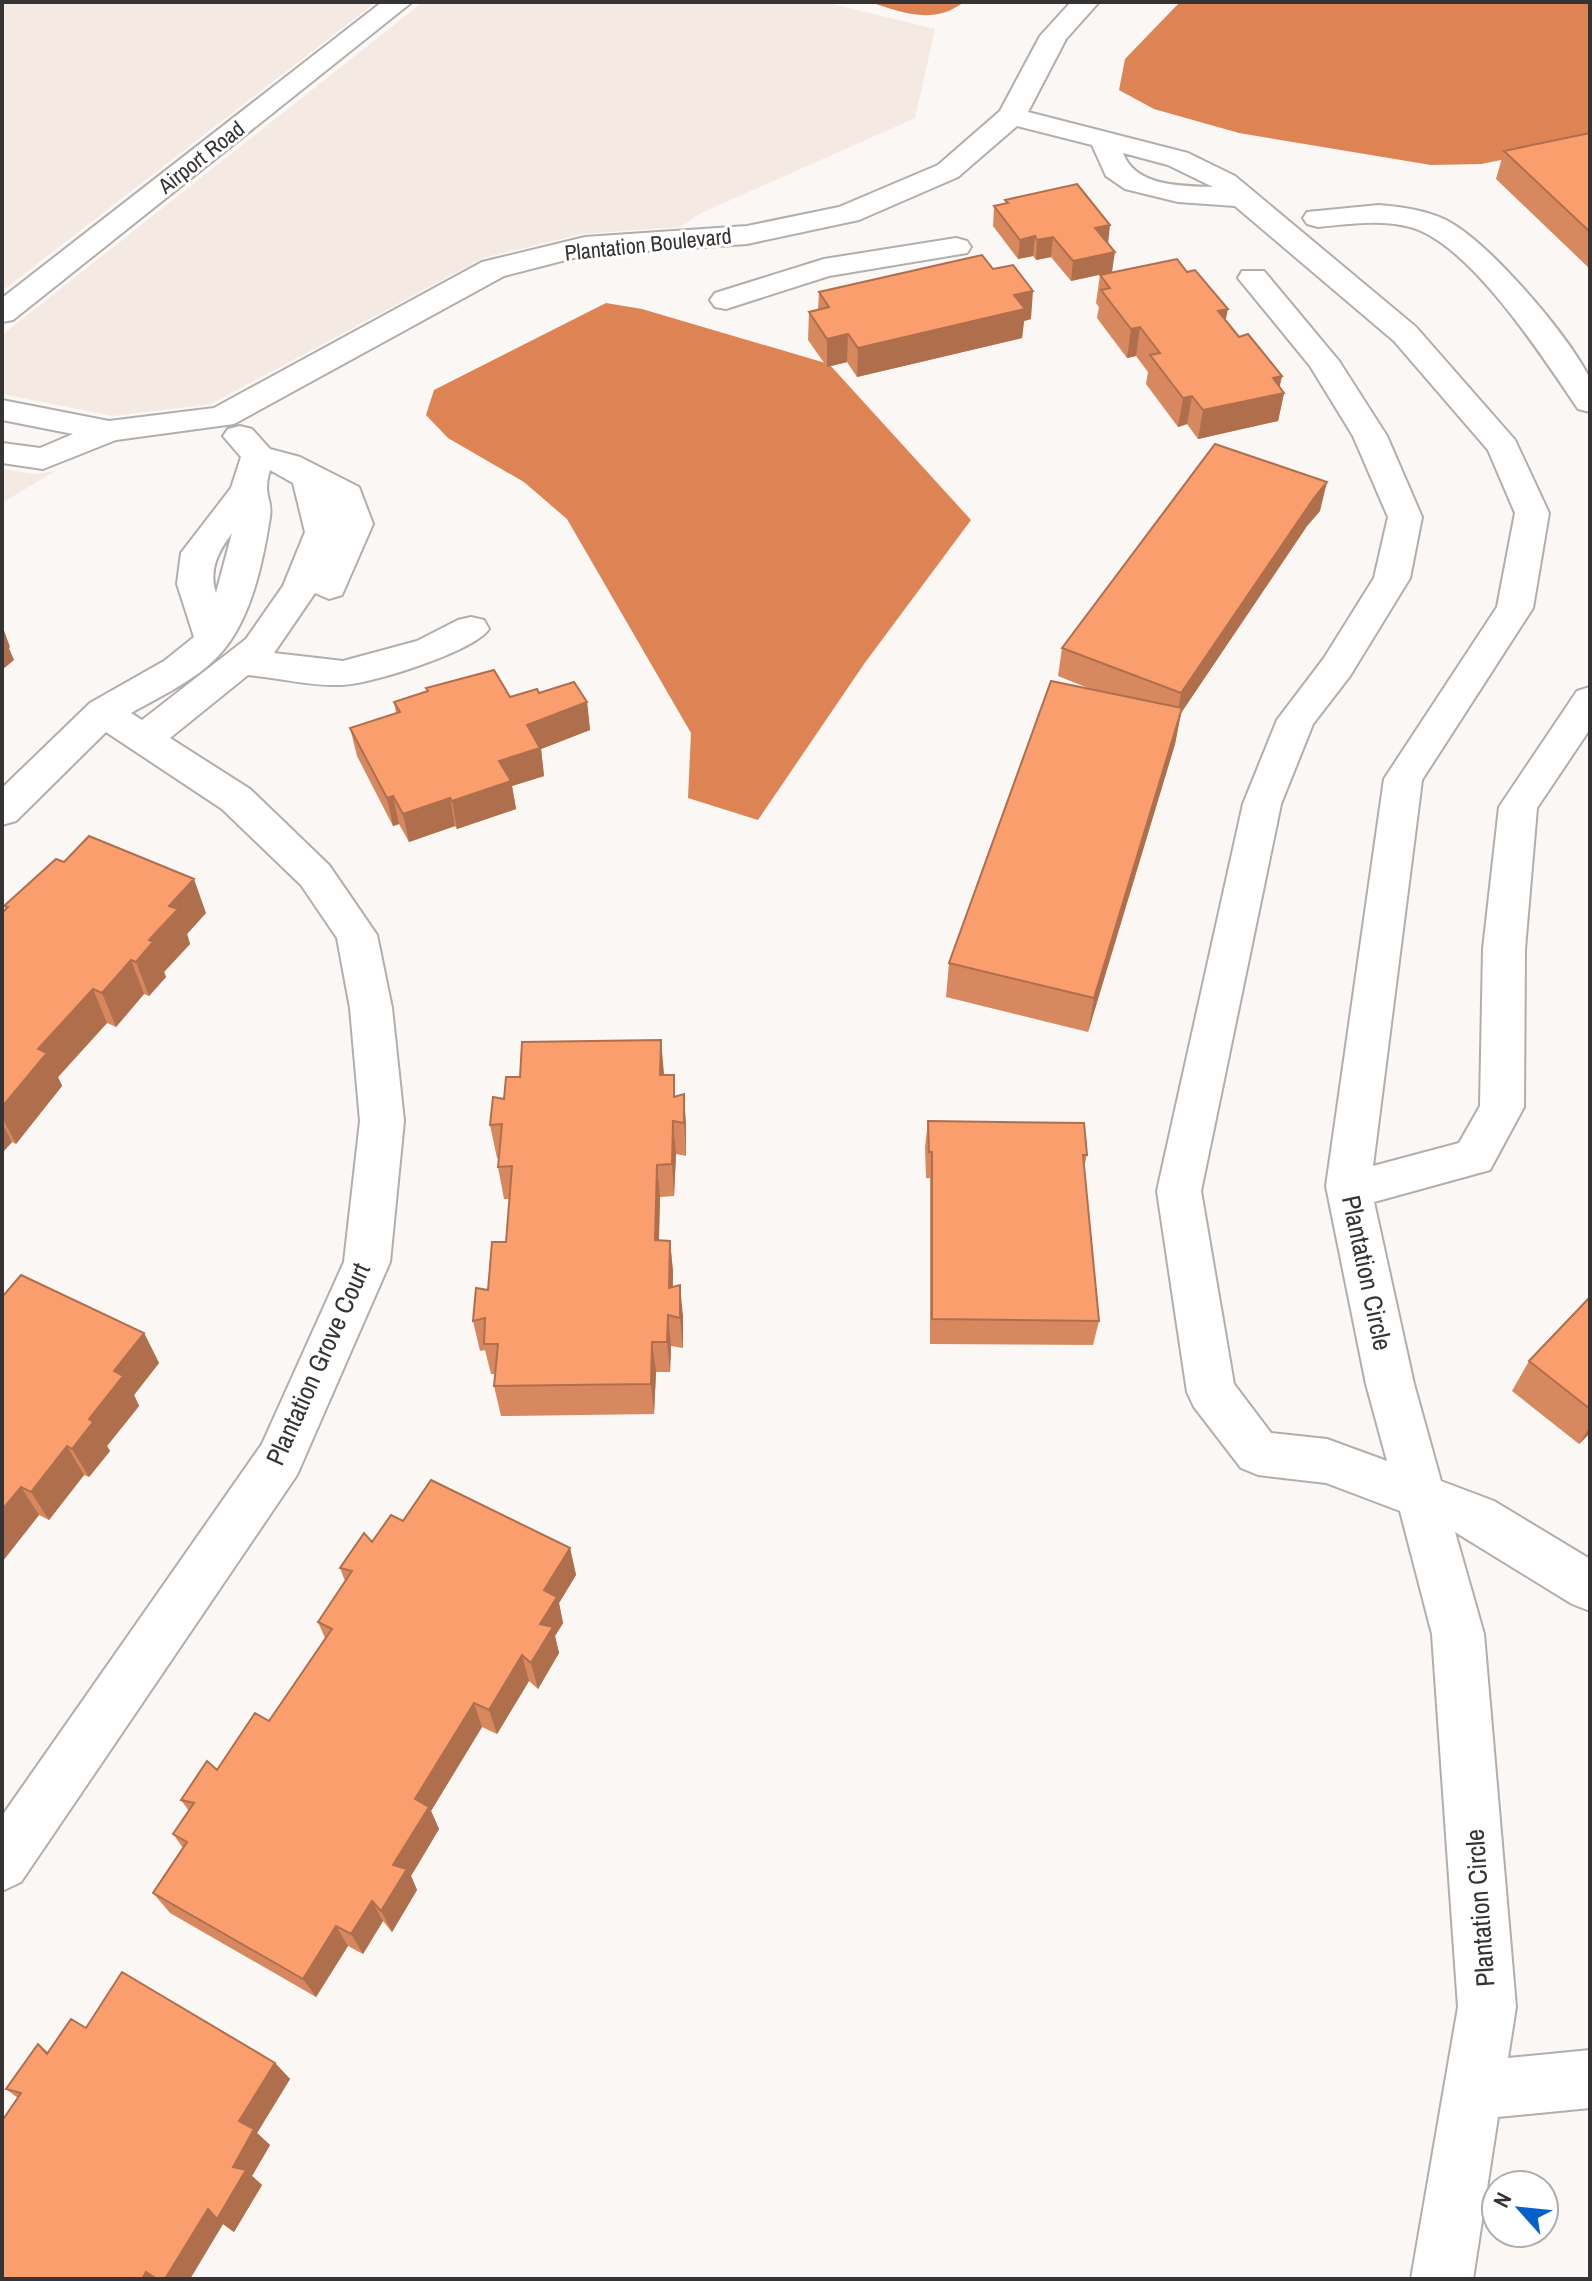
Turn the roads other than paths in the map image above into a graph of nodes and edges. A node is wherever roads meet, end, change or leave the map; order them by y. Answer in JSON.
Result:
{"nodes":[{"id":1,"x":399,"y":2,"type":"edge"},
{"id":2,"x":1086,"y":2,"type":"edge"},
{"id":3,"x":1012,"y":116,"type":"junction"},
{"id":4,"x":1105,"y":139,"type":"junction"},
{"id":5,"x":1178,"y":159,"type":"junction"},
{"id":6,"x":1246,"y":198,"type":"junction"},
{"id":7,"x":1318,"y":218,"type":"junction"},
{"id":8,"x":795,"y":225,"type":"junction"},
{"id":9,"x":956,"y":247,"type":"dead end"},
{"id":10,"x":824,"y":268,"type":"junction"},
{"id":11,"x":1253,"y":278,"type":"dead end"},
{"id":12,"x":726,"y":300,"type":"dead end"},
{"id":13,"x":2,"y":313,"type":"edge"},
{"id":14,"x":1405,"y":334,"type":"junction"},
{"id":15,"x":1590,"y":402,"type":"edge"},
{"id":16,"x":2,"y":410,"type":"edge"},
{"id":17,"x":222,"y":417,"type":"junction"},
{"id":18,"x":109,"y":431,"type":"junction"},
{"id":19,"x":2,"y":453,"type":"edge"},
{"id":20,"x":273,"y":460,"type":"junction"},
{"id":21,"x":471,"y":629,"type":"dead end"},
{"id":22,"x":247,"y":658,"type":"junction"},
{"id":23,"x":1590,"y":700,"type":"edge"},
{"id":24,"x":103,"y":712,"type":"junction"},
{"id":25,"x":144,"y":738,"type":"junction"},
{"id":26,"x":2,"y":811,"type":"edge"},
{"id":27,"x":1348,"y":1186,"type":"junction"},
{"id":28,"x":1421,"y":1496,"type":"junction"},
{"id":29,"x":1590,"y":1587,"type":"edge"},
{"id":30,"x":2,"y":1863,"type":"edge"},
{"id":31,"x":1590,"y":2079,"type":"edge"},
{"id":32,"x":1473,"y":2090,"type":"junction"},
{"id":33,"x":1442,"y":2279,"type":"edge"}],
"edges":[{"from":1,"to":13,"type":"street","name":"Airport Road"},
{"from":2,"to":3,"type":"street","name":"Plantation Boulevard"},
{"from":3,"to":4,"type":"street"},
{"from":3,"to":8,"type":"street","name":"Plantation Boulevard"},
{"from":4,"to":5,"type":"street"},
{"from":4,"to":6,"type":"street"},
{"from":5,"to":6,"type":"street"},
{"from":5,"to":7,"type":"street"},
{"from":6,"to":14,"type":"street"},
{"from":7,"to":14,"type":"street"},
{"from":7,"to":15,"type":"street"},
{"from":8,"to":10,"type":"street"},
{"from":8,"to":17,"type":"street","name":"Plantation Boulevard"},
{"from":9,"to":10,"type":"street"},
{"from":10,"to":12,"type":"street"},
{"from":11,"to":28,"type":"street"},
{"from":14,"to":27,"type":"street","name":"Plantation Circle"},
{"from":16,"to":18,"type":"street","name":"Plantation Boulevard"},
{"from":17,"to":18,"type":"street","name":"Plantation Boulevard"},
{"from":17,"to":20,"type":"street"},
{"from":18,"to":19,"type":"street","name":"Plantation Boulevard"},
{"from":20,"to":22,"type":"street"},
{"from":20,"to":24,"type":"street"},
{"from":21,"to":22,"type":"street"},
{"from":22,"to":25,"type":"street"},
{"from":23,"to":27,"type":"street"},
{"from":24,"to":25,"type":"street","name":"Plantation Grove Court"},
{"from":24,"to":26,"type":"street"},
{"from":25,"to":30,"type":"street","name":"Plantation Grove Court"},
{"from":27,"to":28,"type":"street","name":"Plantation Circle"},
{"from":28,"to":29,"type":"street"},
{"from":28,"to":32,"type":"street","name":"Plantation Circle"},
{"from":31,"to":32,"type":"street"},
{"from":32,"to":33,"type":"street","name":"Plantation Circle"}]}
